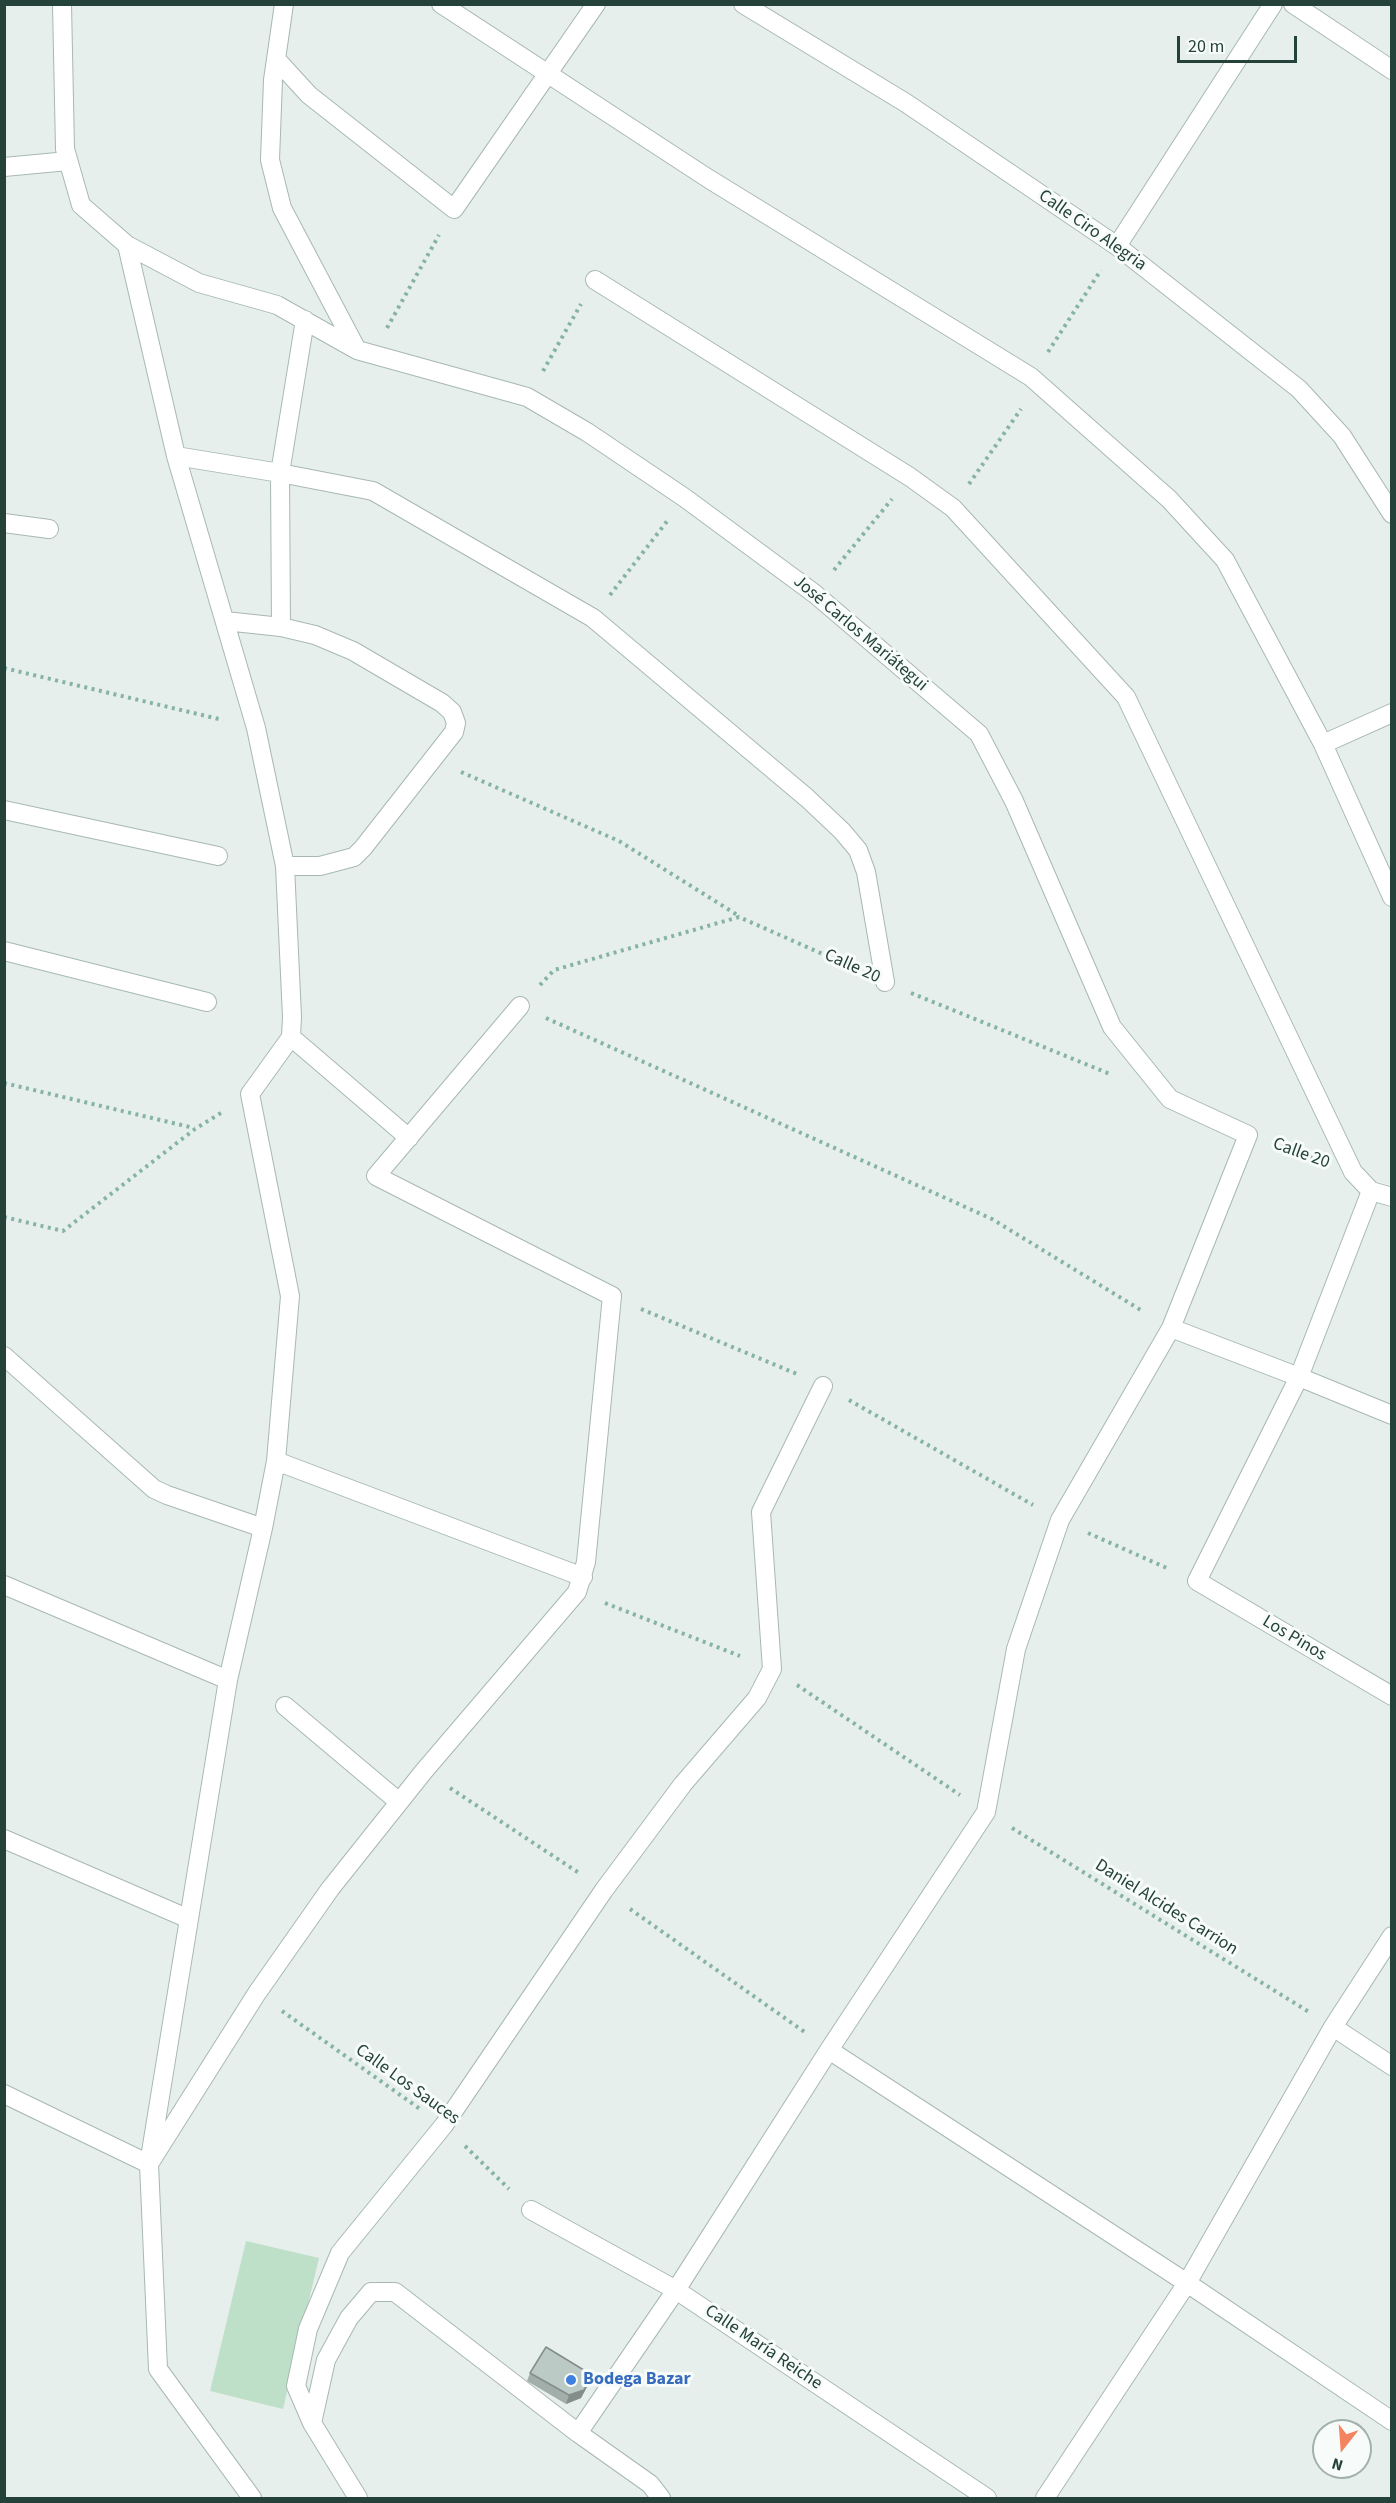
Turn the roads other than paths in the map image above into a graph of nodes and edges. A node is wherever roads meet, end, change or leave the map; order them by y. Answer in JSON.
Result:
{"nodes":[{"id":1,"x":62,"y":4,"type":"edge"},
{"id":2,"x":284,"y":4,"type":"edge"},
{"id":3,"x":441,"y":4,"type":"edge"},
{"id":4,"x":596,"y":4,"type":"edge"},
{"id":5,"x":744,"y":4,"type":"edge"},
{"id":6,"x":1273,"y":4,"type":"edge"},
{"id":7,"x":1293,"y":4,"type":"edge"},
{"id":8,"x":276,"y":59,"type":"junction"},
{"id":9,"x":1392,"y":70,"type":"edge"},
{"id":10,"x":548,"y":74,"type":"junction"},
{"id":11,"x":68,"y":161,"type":"junction"},
{"id":12,"x":4,"y":167,"type":"edge"},
{"id":13,"x":127,"y":245,"type":"junction"},
{"id":14,"x":1118,"y":246,"type":"junction"},
{"id":15,"x":595,"y":280,"type":"road end"},
{"id":16,"x":305,"y":320,"type":"junction"},
{"id":17,"x":364,"y":352,"type":"junction"},
{"id":18,"x":176,"y":456,"type":"junction"},
{"id":19,"x":280,"y":472,"type":"junction"},
{"id":20,"x":1392,"y":514,"type":"edge"},
{"id":21,"x":4,"y":523,"type":"edge"},
{"id":22,"x":49,"y":530,"type":"dead end"},
{"id":23,"x":225,"y":621,"type":"junction"},
{"id":24,"x":280,"y":627,"type":"junction"},
{"id":25,"x":1392,"y":713,"type":"edge"},
{"id":26,"x":1323,"y":744,"type":"junction"},
{"id":27,"x":4,"y":810,"type":"edge"},
{"id":28,"x":218,"y":856,"type":"dead end"},
{"id":29,"x":285,"y":866,"type":"junction"},
{"id":30,"x":1392,"y":897,"type":"edge"},
{"id":31,"x":4,"y":951,"type":"edge"},
{"id":32,"x":885,"y":982,"type":"road end"},
{"id":33,"x":207,"y":1002,"type":"dead end"},
{"id":34,"x":520,"y":1006,"type":"road end"},
{"id":35,"x":291,"y":1037,"type":"junction"},
{"id":36,"x":1170,"y":1099,"type":"joint"},
{"id":37,"x":409,"y":1138,"type":"junction"},
{"id":38,"x":1371,"y":1191,"type":"junction"},
{"id":39,"x":1392,"y":1197,"type":"edge"},
{"id":40,"x":1171,"y":1328,"type":"junction"},
{"id":41,"x":4,"y":1356,"type":"edge"},
{"id":42,"x":1299,"y":1377,"type":"junction"},
{"id":43,"x":823,"y":1386,"type":"dead end"},
{"id":44,"x":1392,"y":1415,"type":"edge"},
{"id":45,"x":276,"y":1461,"type":"junction"},
{"id":46,"x":263,"y":1528,"type":"junction"},
{"id":47,"x":583,"y":1577,"type":"junction"},
{"id":48,"x":4,"y":1585,"type":"edge"},
{"id":49,"x":228,"y":1680,"type":"junction"},
{"id":50,"x":1392,"y":1696,"type":"edge"},
{"id":51,"x":285,"y":1706,"type":"dead end"},
{"id":52,"x":399,"y":1802,"type":"junction"},
{"id":53,"x":4,"y":1839,"type":"edge"},
{"id":54,"x":189,"y":1919,"type":"junction"},
{"id":55,"x":1392,"y":1936,"type":"edge"},
{"id":56,"x":1333,"y":2026,"type":"junction"},
{"id":57,"x":829,"y":2050,"type":"junction"},
{"id":58,"x":1392,"y":2066,"type":"edge"},
{"id":59,"x":4,"y":2094,"type":"edge"},
{"id":60,"x":149,"y":2164,"type":"junction"},
{"id":61,"x":531,"y":2210,"type":"road end"},
{"id":62,"x":1187,"y":2283,"type":"junction"},
{"id":63,"x":676,"y":2290,"type":"junction"},
{"id":64,"x":1392,"y":2421,"type":"edge"},
{"id":65,"x":312,"y":2423,"type":"junction"},
{"id":66,"x":578,"y":2433,"type":"junction"},
{"id":67,"x":252,"y":2499,"type":"edge"},
{"id":68,"x":358,"y":2499,"type":"edge"},
{"id":69,"x":661,"y":2499,"type":"edge"},
{"id":70,"x":987,"y":2499,"type":"edge"},
{"id":71,"x":1045,"y":2499,"type":"edge"}],
"edges":[{"from":1,"to":11,"type":"street","name":"José Carlos Mariátegui"},
{"from":2,"to":8,"type":"street"},
{"from":3,"to":10,"type":"street"},
{"from":4,"to":10,"type":"street"},
{"from":5,"to":14,"type":"street","name":"Calle Ciro Alegria"},
{"from":6,"to":14,"type":"street"},
{"from":7,"to":9,"type":"street"},
{"from":8,"to":10,"type":"street"},
{"from":8,"to":17,"type":"street"},
{"from":10,"to":26,"type":"street"},
{"from":11,"to":12,"type":"street"},
{"from":11,"to":13,"type":"street","name":"José Carlos Mariátegui"},
{"from":13,"to":16,"type":"street","name":"José Carlos Mariátegui"},
{"from":13,"to":18,"type":"street"},
{"from":14,"to":20,"type":"street","name":"Calle Ciro Alegria"},
{"from":15,"to":38,"type":"street","name":"Calle 20"},
{"from":16,"to":17,"type":"street","name":"José Carlos Mariátegui"},
{"from":16,"to":19,"type":"street"},
{"from":17,"to":36,"type":"street","name":"José Carlos Mariátegui"},
{"from":18,"to":19,"type":"street"},
{"from":18,"to":23,"type":"street"},
{"from":19,"to":24,"type":"street"},
{"from":19,"to":32,"type":"street"},
{"from":21,"to":22,"type":"street"},
{"from":23,"to":24,"type":"street"},
{"from":23,"to":29,"type":"street"},
{"from":24,"to":29,"type":"street"},
{"from":25,"to":26,"type":"street"},
{"from":26,"to":30,"type":"street"},
{"from":27,"to":28,"type":"street"},
{"from":29,"to":35,"type":"street"},
{"from":31,"to":33,"type":"street"},
{"from":34,"to":37,"type":"street"},
{"from":35,"to":37,"type":"street"},
{"from":35,"to":45,"type":"street"},
{"from":36,"to":40,"type":"street","name":"Calle 20"},
{"from":37,"to":47,"type":"street"},
{"from":38,"to":39,"type":"street","name":"Calle 20"},
{"from":38,"to":42,"type":"street"},
{"from":40,"to":42,"type":"street"},
{"from":40,"to":57,"type":"street"},
{"from":41,"to":46,"type":"street"},
{"from":42,"to":44,"type":"street"},
{"from":42,"to":50,"type":"street","name":"Los Pinos"},
{"from":43,"to":65,"type":"street"},
{"from":45,"to":46,"type":"street"},
{"from":45,"to":47,"type":"street"},
{"from":46,"to":49,"type":"street"},
{"from":47,"to":52,"type":"street"},
{"from":48,"to":49,"type":"street"},
{"from":49,"to":54,"type":"street"},
{"from":51,"to":52,"type":"street"},
{"from":52,"to":60,"type":"street"},
{"from":53,"to":54,"type":"street"},
{"from":54,"to":60,"type":"street"},
{"from":55,"to":56,"type":"street"},
{"from":56,"to":58,"type":"street"},
{"from":56,"to":62,"type":"street"},
{"from":57,"to":62,"type":"street"},
{"from":57,"to":63,"type":"street"},
{"from":59,"to":60,"type":"street"},
{"from":60,"to":67,"type":"street"},
{"from":61,"to":63,"type":"street","name":"Calle María Reiche"},
{"from":62,"to":64,"type":"street"},
{"from":62,"to":71,"type":"street"},
{"from":63,"to":66,"type":"street"},
{"from":63,"to":70,"type":"street","name":"Calle María Reiche"},
{"from":65,"to":66,"type":"street"},
{"from":65,"to":68,"type":"street"},
{"from":66,"to":69,"type":"street"}]}
